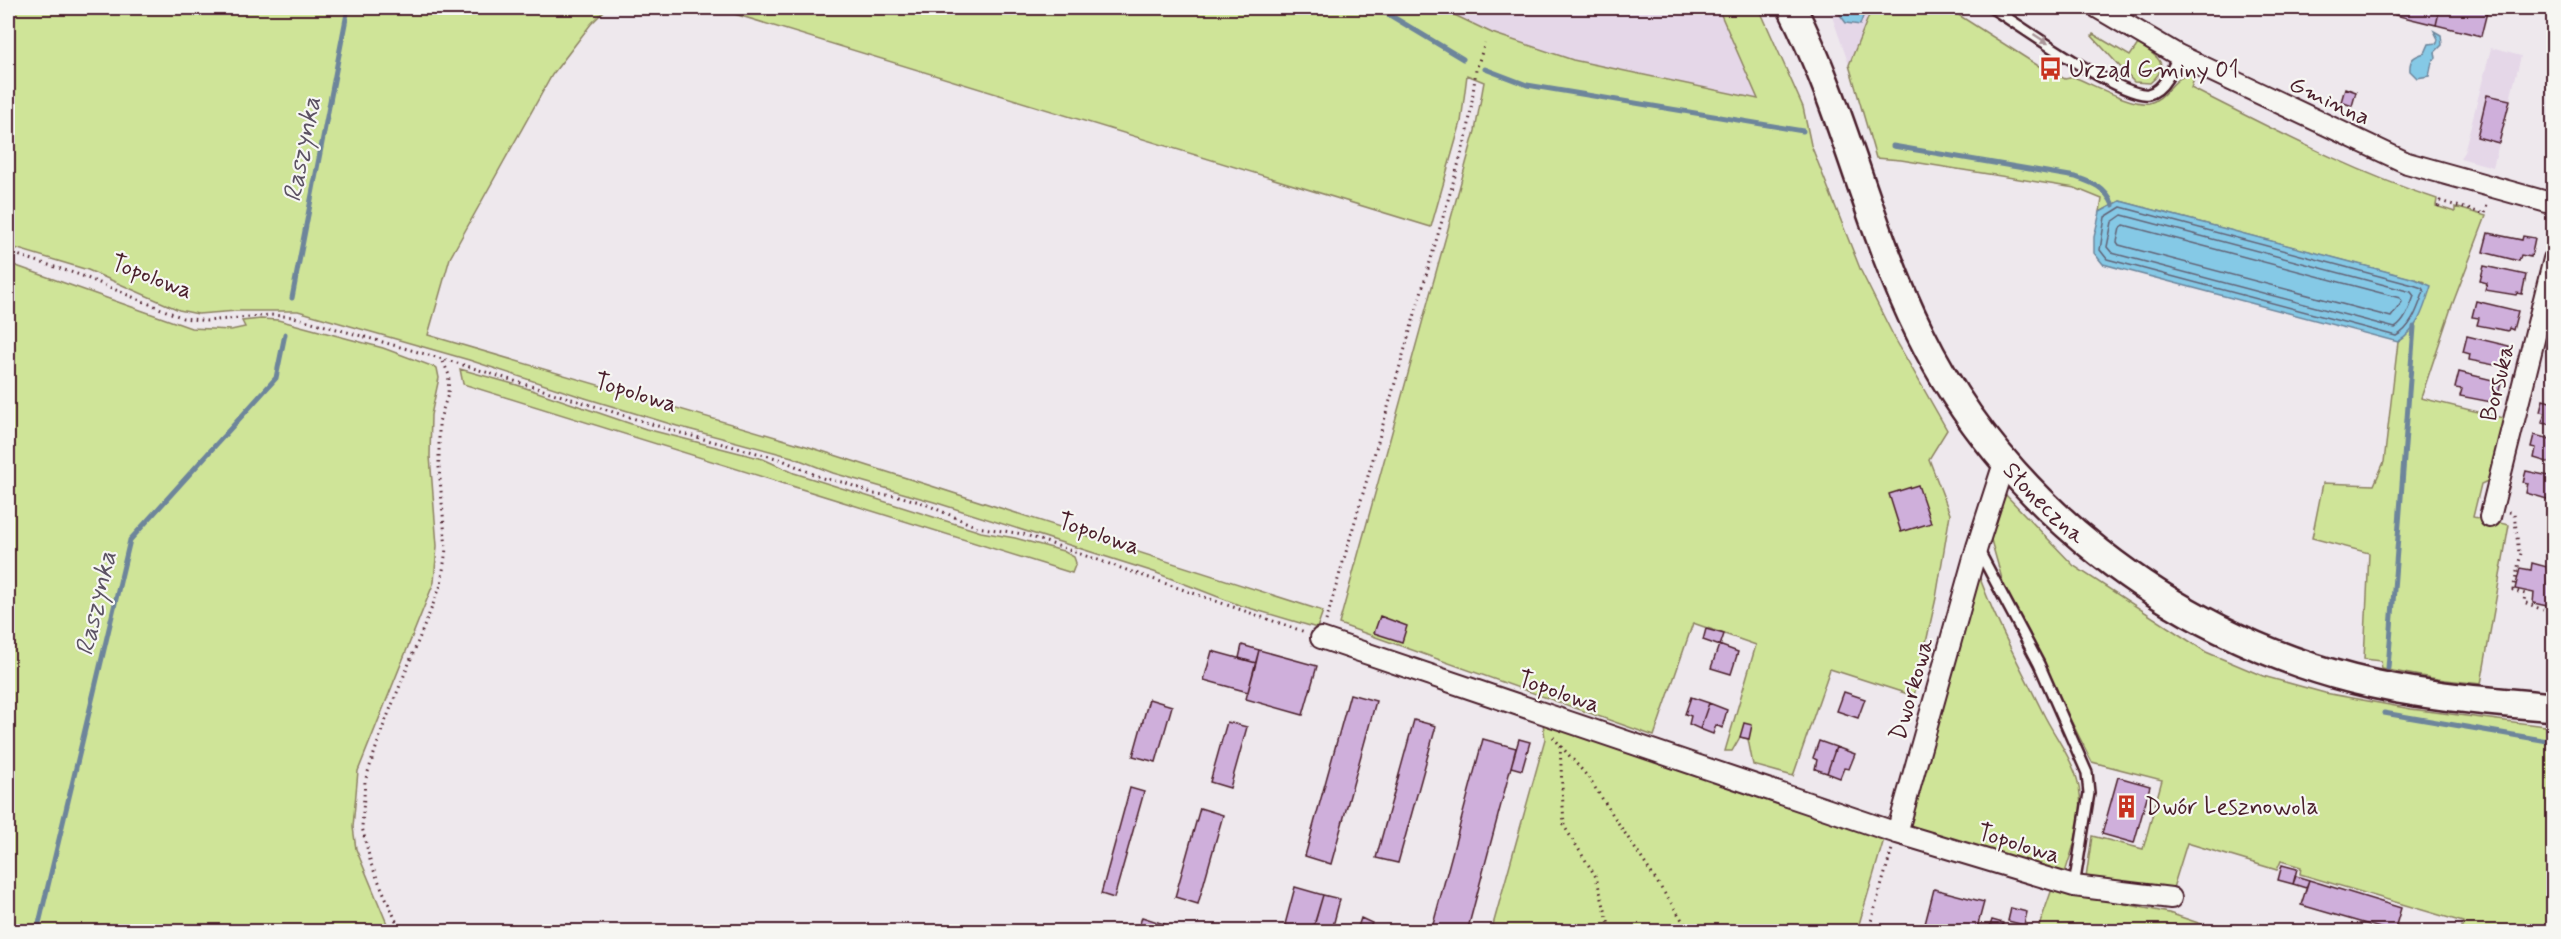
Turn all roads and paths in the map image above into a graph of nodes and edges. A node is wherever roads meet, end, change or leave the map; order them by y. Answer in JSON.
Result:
{"nodes":[{"id":1,"x":1792,"y":8,"type":"edge"},
{"id":2,"x":1992,"y":8,"type":"edge"},
{"id":3,"x":2098,"y":8,"type":"edge"},
{"id":4,"x":1485,"y":43,"type":"dead end"},
{"id":5,"x":2178,"y":55,"type":"junction"},
{"id":6,"x":2553,"y":204,"type":"edge"},
{"id":7,"x":8,"y":252,"type":"edge"},
{"id":8,"x":2553,"y":259,"type":"edge"},
{"id":9,"x":442,"y":359,"type":"junction"},
{"id":10,"x":2005,"y":460,"type":"junction"},
{"id":11,"x":2511,"y":512,"type":"dead end"},
{"id":12,"x":2490,"y":517,"type":"dead end"},
{"id":13,"x":1977,"y":547,"type":"junction"},
{"id":14,"x":2543,"y":610,"type":"dead end"},
{"id":15,"x":1321,"y":638,"type":"junction"},
{"id":16,"x":1528,"y":707,"type":"junction"},
{"id":17,"x":2553,"y":707,"type":"edge"},
{"id":18,"x":1560,"y":745,"type":"junction"},
{"id":19,"x":1897,"y":833,"type":"junction"},
{"id":20,"x":2074,"y":886,"type":"junction"},
{"id":21,"x":2170,"y":898,"type":"dead end"},
{"id":22,"x":401,"y":932,"type":"edge"},
{"id":23,"x":1611,"y":932,"type":"edge"},
{"id":24,"x":1690,"y":932,"type":"edge"},
{"id":25,"x":1868,"y":932,"type":"edge"}],
"edges":[{"from":1,"to":10,"type":"main road","name":"Słoneczna"},
{"from":2,"to":5,"type":"lane","one_way":true},
{"from":3,"to":5,"type":"street","name":"Gminna"},
{"from":4,"to":15,"type":"path"},
{"from":5,"to":6,"type":"street","name":"Gminna"},
{"from":7,"to":9,"type":"path","name":"Topolowa"},
{"from":8,"to":12,"type":"street","name":"Borsuka"},
{"from":9,"to":15,"type":"path","name":"Topolowa"},
{"from":9,"to":22,"type":"path"},
{"from":10,"to":13,"type":"street","name":"Dworkowa"},
{"from":10,"to":17,"type":"main road","name":"Słoneczna"},
{"from":11,"to":14,"type":"path"},
{"from":13,"to":19,"type":"street","name":"Dworkowa"},
{"from":13,"to":20,"type":"lane"},
{"from":15,"to":16,"type":"street","name":"Topolowa"},
{"from":16,"to":18,"type":"path"},
{"from":16,"to":19,"type":"street","name":"Topolowa"},
{"from":18,"to":23,"type":"path"},
{"from":18,"to":24,"type":"path"},
{"from":19,"to":20,"type":"street","name":"Topolowa"},
{"from":19,"to":25,"type":"path"},
{"from":20,"to":21,"type":"street","name":"Topolowa"}]}
